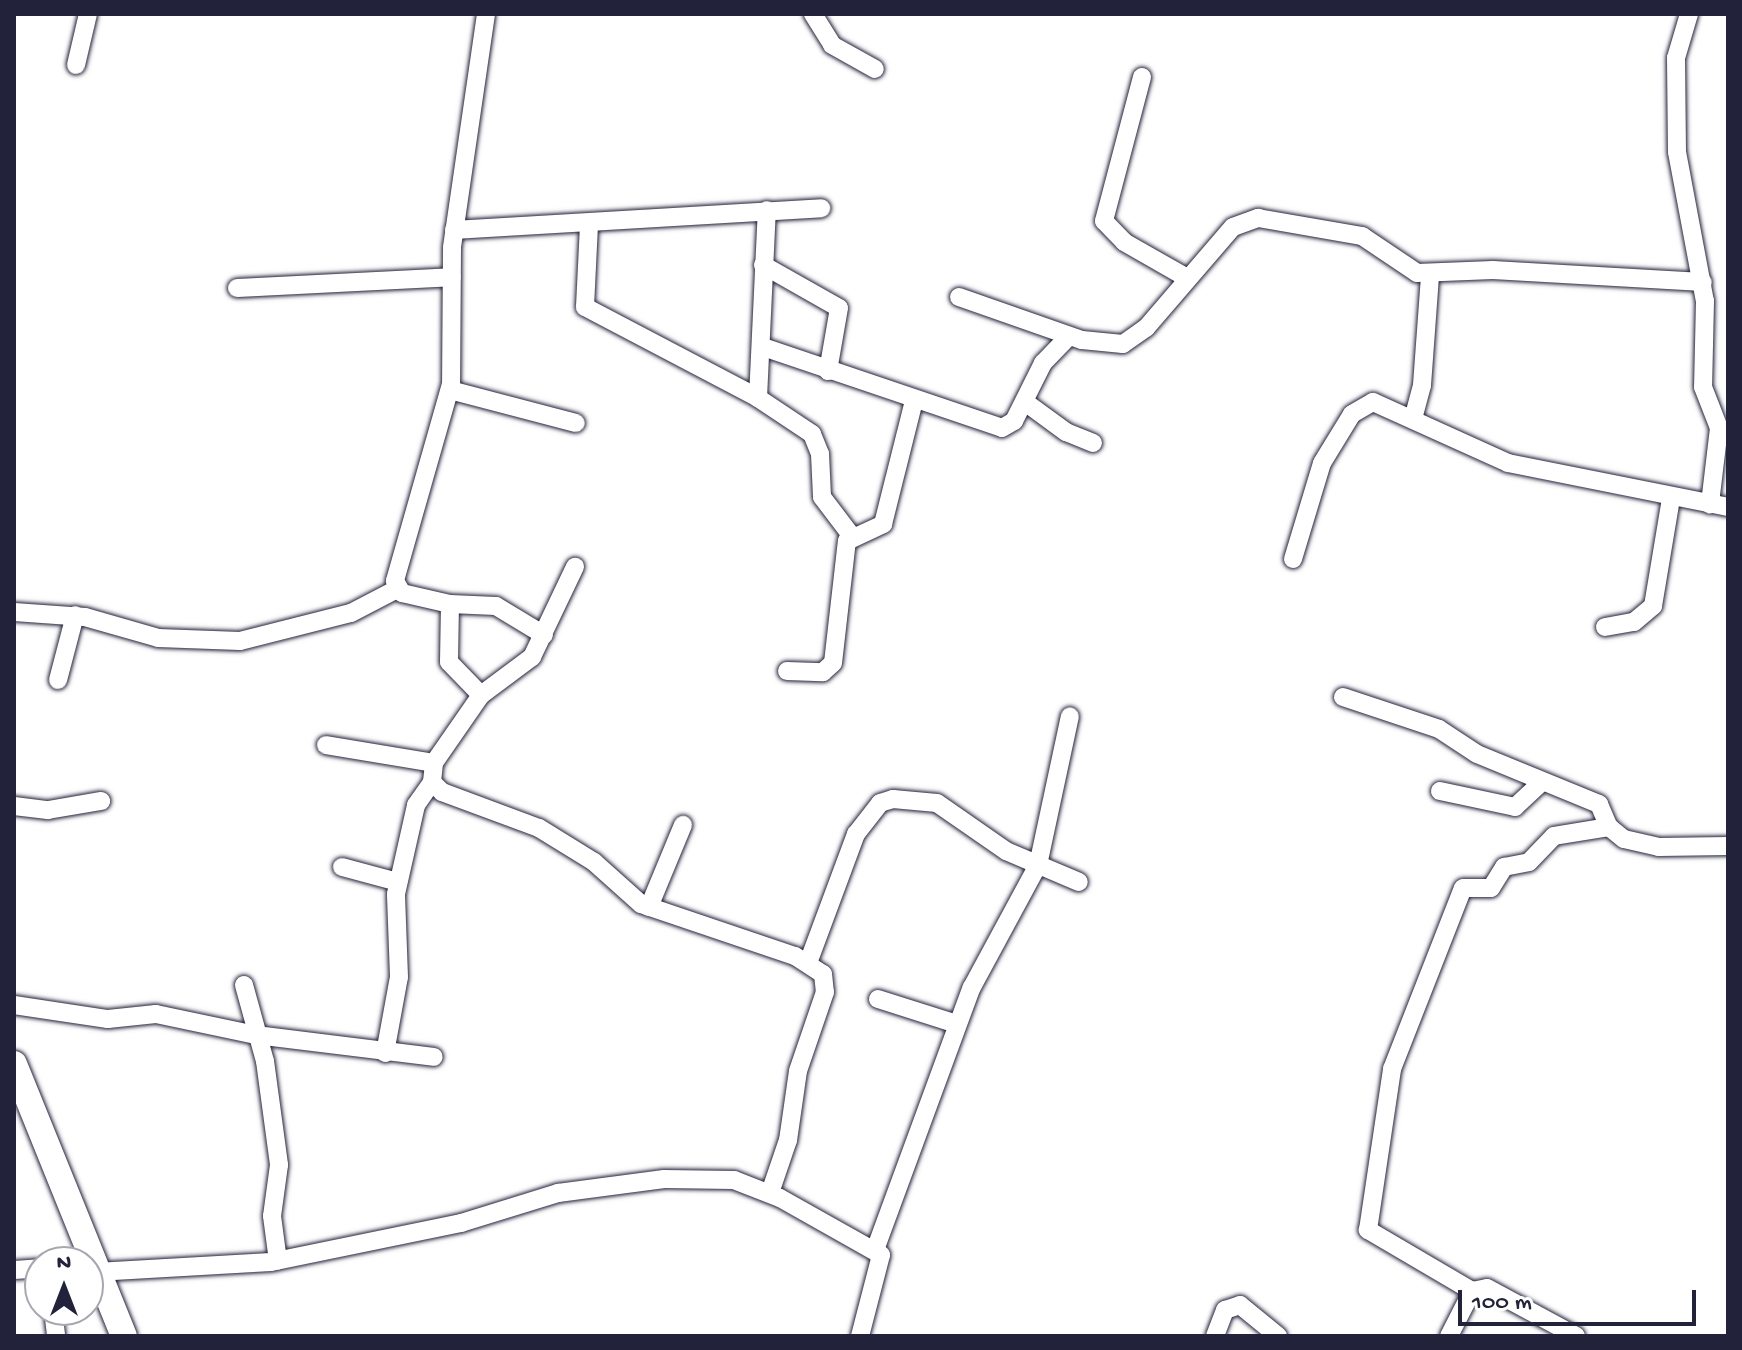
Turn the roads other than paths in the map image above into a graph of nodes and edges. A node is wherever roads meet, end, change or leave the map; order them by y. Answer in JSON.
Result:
{"nodes":[{"id":1,"x":88,"y":14,"type":"edge"},
{"id":2,"x":486,"y":14,"type":"edge"},
{"id":3,"x":813,"y":14,"type":"edge"},
{"id":4,"x":1689,"y":14,"type":"edge"},
{"id":5,"x":76,"y":65,"type":"dead end"},
{"id":6,"x":875,"y":69,"type":"dead end"},
{"id":7,"x":1142,"y":77,"type":"dead end"},
{"id":8,"x":821,"y":208,"type":"dead end"},
{"id":9,"x":767,"y":210,"type":"junction"},
{"id":10,"x":589,"y":225,"type":"junction"},
{"id":11,"x":454,"y":230,"type":"junction"},
{"id":12,"x":763,"y":265,"type":"junction"},
{"id":13,"x":1430,"y":275,"type":"junction"},
{"id":14,"x":452,"y":277,"type":"junction"},
{"id":15,"x":1187,"y":278,"type":"junction"},
{"id":16,"x":1703,"y":282,"type":"junction"},
{"id":17,"x":237,"y":288,"type":"dead end"},
{"id":18,"x":959,"y":297,"type":"dead end"},
{"id":19,"x":1069,"y":336,"type":"junction"},
{"id":20,"x":763,"y":347,"type":"junction"},
{"id":21,"x":828,"y":371,"type":"junction"},
{"id":22,"x":450,"y":390,"type":"junction"},
{"id":23,"x":758,"y":398,"type":"junction"},
{"id":24,"x":914,"y":401,"type":"junction"},
{"id":25,"x":1025,"y":402,"type":"junction"},
{"id":26,"x":1413,"y":419,"type":"junction"},
{"id":27,"x":576,"y":423,"type":"dead end"},
{"id":28,"x":1093,"y":443,"type":"dead end"},
{"id":29,"x":1671,"y":498,"type":"junction"},
{"id":30,"x":1719,"y":505,"type":"edge"},
{"id":31,"x":851,"y":535,"type":"junction"},
{"id":32,"x":1293,"y":559,"type":"dead end"},
{"id":33,"x":575,"y":567,"type":"dead end"},
{"id":34,"x":397,"y":589,"type":"junction"},
{"id":35,"x":450,"y":604,"type":"junction"},
{"id":36,"x":14,"y":612,"type":"edge"},
{"id":37,"x":75,"y":615,"type":"junction"},
{"id":38,"x":1605,"y":627,"type":"dead end"},
{"id":39,"x":544,"y":635,"type":"junction"},
{"id":40,"x":787,"y":671,"type":"dead end"},
{"id":41,"x":58,"y":680,"type":"dead end"},
{"id":42,"x":481,"y":695,"type":"junction"},
{"id":43,"x":1343,"y":697,"type":"dead end"},
{"id":44,"x":1070,"y":716,"type":"dead end"},
{"id":45,"x":326,"y":745,"type":"dead end"},
{"id":46,"x":433,"y":772,"type":"junction"},
{"id":47,"x":1542,"y":782,"type":"junction"},
{"id":48,"x":1440,"y":791,"type":"dead end"},
{"id":49,"x":101,"y":801,"type":"dead end"},
{"id":50,"x":14,"y":806,"type":"edge"},
{"id":51,"x":683,"y":825,"type":"dead end"},
{"id":52,"x":1609,"y":827,"type":"junction"},
{"id":53,"x":1728,"y":846,"type":"edge"},
{"id":54,"x":1038,"y":865,"type":"junction"},
{"id":55,"x":342,"y":867,"type":"dead end"},
{"id":56,"x":398,"y":882,"type":"junction"},
{"id":57,"x":1079,"y":882,"type":"dead end"},
{"id":58,"x":649,"y":907,"type":"junction"},
{"id":59,"x":808,"y":963,"type":"junction"},
{"id":60,"x":244,"y":985,"type":"dead end"},
{"id":61,"x":878,"y":999,"type":"dead end"},
{"id":62,"x":14,"y":1005,"type":"edge"},
{"id":63,"x":957,"y":1024,"type":"junction"},
{"id":64,"x":256,"y":1035,"type":"junction"},
{"id":65,"x":385,"y":1053,"type":"junction"},
{"id":66,"x":434,"y":1057,"type":"dead end"},
{"id":67,"x":14,"y":1064,"type":"edge"},
{"id":68,"x":770,"y":1193,"type":"junction"},
{"id":69,"x":84,"y":1246,"type":"edge"},
{"id":70,"x":875,"y":1250,"type":"junction"},
{"id":71,"x":278,"y":1261,"type":"junction"},
{"id":72,"x":104,"y":1267,"type":"edge"},
{"id":73,"x":1472,"y":1291,"type":"junction"},
{"id":74,"x":104,"y":1293,"type":"edge"},
{"id":75,"x":124,"y":1336,"type":"edge"},
{"id":76,"x":860,"y":1336,"type":"edge"},
{"id":77,"x":1215,"y":1336,"type":"edge"},
{"id":78,"x":1278,"y":1336,"type":"edge"},
{"id":79,"x":1449,"y":1336,"type":"edge"},
{"id":80,"x":1576,"y":1336,"type":"edge"}],
"edges":[{"from":1,"to":5,"type":"street"},
{"from":2,"to":11,"type":"street"},
{"from":3,"to":6,"type":"street"},
{"from":4,"to":16,"type":"street"},
{"from":7,"to":15,"type":"street"},
{"from":8,"to":9,"type":"street"},
{"from":9,"to":10,"type":"street"},
{"from":9,"to":12,"type":"street"},
{"from":10,"to":11,"type":"street"},
{"from":10,"to":23,"type":"street"},
{"from":11,"to":14,"type":"street"},
{"from":12,"to":20,"type":"street"},
{"from":12,"to":21,"type":"street"},
{"from":13,"to":15,"type":"street"},
{"from":13,"to":16,"type":"street"},
{"from":13,"to":26,"type":"street"},
{"from":14,"to":17,"type":"street"},
{"from":14,"to":22,"type":"street"},
{"from":15,"to":19,"type":"street"},
{"from":16,"to":30,"type":"street"},
{"from":18,"to":19,"type":"street"},
{"from":19,"to":25,"type":"street"},
{"from":20,"to":21,"type":"street"},
{"from":20,"to":23,"type":"street"},
{"from":21,"to":24,"type":"street"},
{"from":22,"to":27,"type":"street"},
{"from":22,"to":34,"type":"street"},
{"from":23,"to":31,"type":"street"},
{"from":24,"to":25,"type":"street"},
{"from":24,"to":31,"type":"street"},
{"from":25,"to":28,"type":"street"},
{"from":26,"to":29,"type":"street"},
{"from":26,"to":32,"type":"street"},
{"from":29,"to":30,"type":"street"},
{"from":29,"to":38,"type":"street"},
{"from":31,"to":40,"type":"street"},
{"from":33,"to":39,"type":"street"},
{"from":34,"to":35,"type":"street"},
{"from":34,"to":37,"type":"street"},
{"from":35,"to":39,"type":"street"},
{"from":35,"to":42,"type":"street"},
{"from":36,"to":37,"type":"street"},
{"from":37,"to":41,"type":"street"},
{"from":39,"to":42,"type":"street"},
{"from":42,"to":46,"type":"street"},
{"from":43,"to":47,"type":"street"},
{"from":44,"to":54,"type":"street"},
{"from":45,"to":46,"type":"street"},
{"from":46,"to":56,"type":"street"},
{"from":46,"to":58,"type":"street"},
{"from":47,"to":48,"type":"street"},
{"from":47,"to":52,"type":"street"},
{"from":49,"to":50,"type":"street"},
{"from":51,"to":58,"type":"street"},
{"from":52,"to":53,"type":"street"},
{"from":52,"to":73,"type":"street"},
{"from":54,"to":57,"type":"street"},
{"from":54,"to":59,"type":"street"},
{"from":54,"to":63,"type":"street"},
{"from":55,"to":56,"type":"street"},
{"from":56,"to":65,"type":"street"},
{"from":58,"to":59,"type":"street"},
{"from":59,"to":68,"type":"street"},
{"from":60,"to":64,"type":"street"},
{"from":61,"to":63,"type":"street"},
{"from":62,"to":64,"type":"street"},
{"from":63,"to":70,"type":"street"},
{"from":64,"to":65,"type":"street"},
{"from":64,"to":71,"type":"street"},
{"from":65,"to":66,"type":"street"},
{"from":67,"to":69,"type":"main road"},
{"from":68,"to":70,"type":"street"},
{"from":68,"to":71,"type":"street"},
{"from":70,"to":76,"type":"street"},
{"from":71,"to":72,"type":"street"},
{"from":73,"to":79,"type":"street"},
{"from":73,"to":80,"type":"street"},
{"from":74,"to":75,"type":"main road"},
{"from":77,"to":78,"type":"street"}]}
